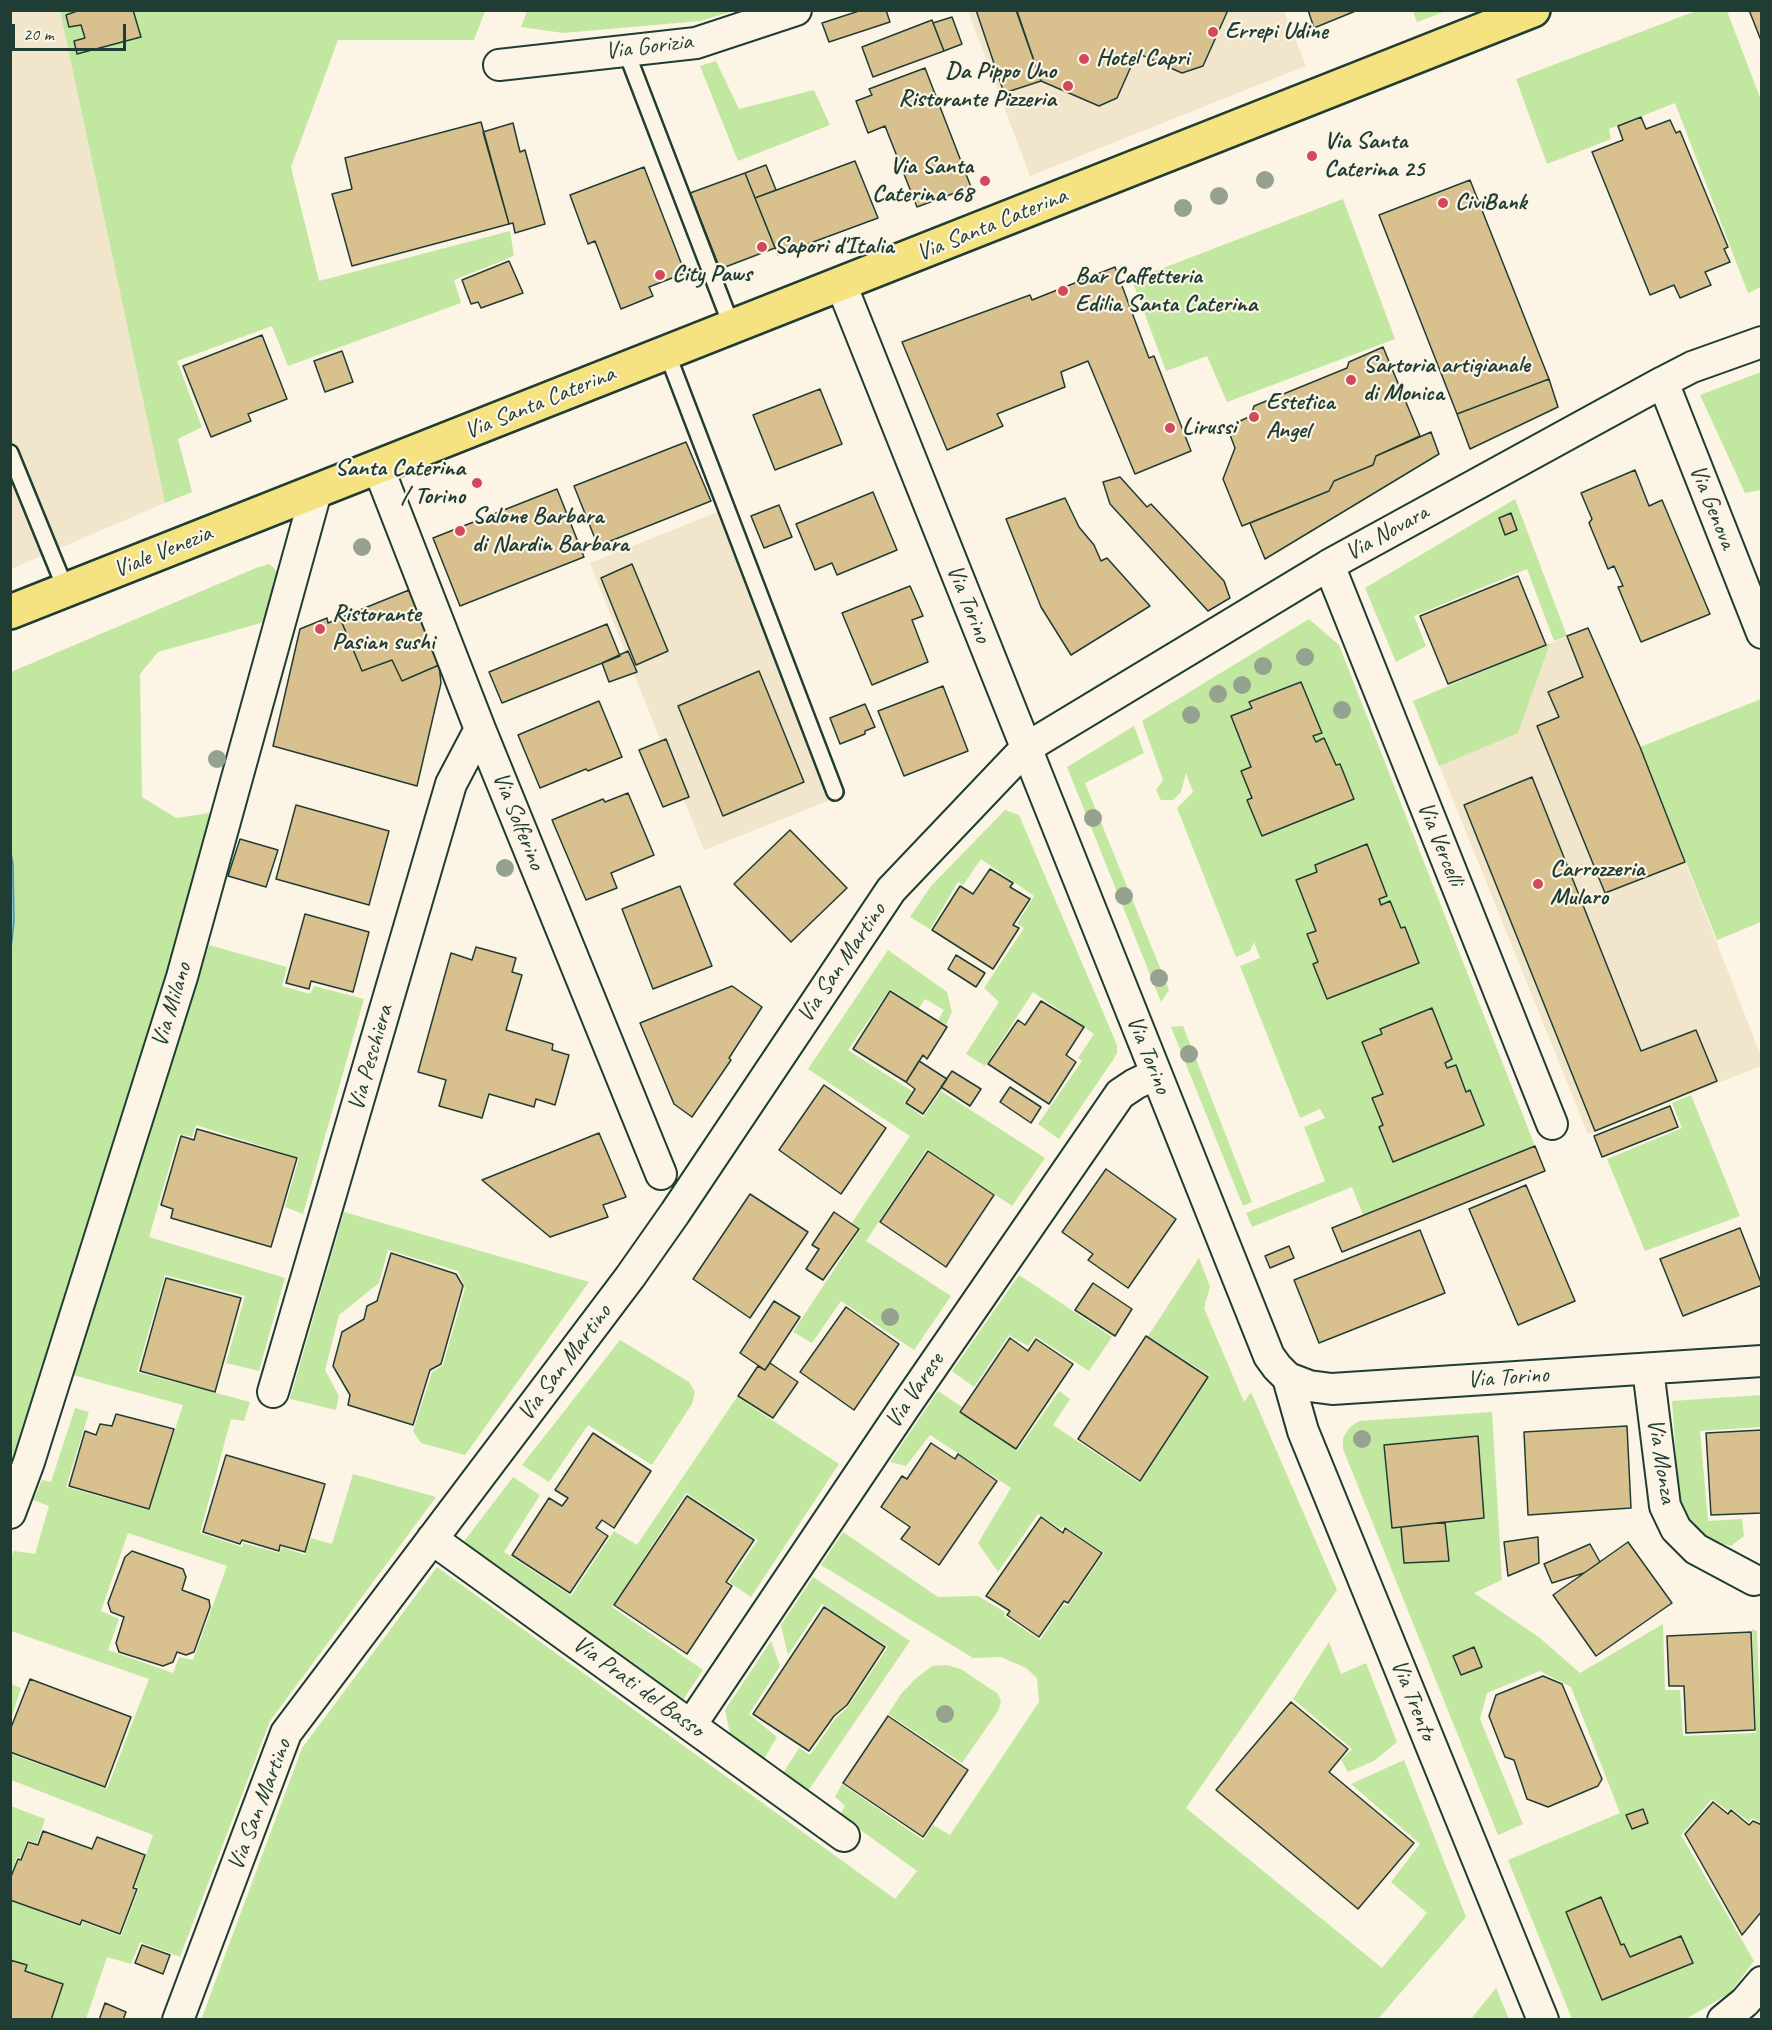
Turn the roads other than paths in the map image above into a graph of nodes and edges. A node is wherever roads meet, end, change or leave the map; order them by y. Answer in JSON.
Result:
{"nodes":[{"id":1,"x":796,"y":10,"type":"edge"},
{"id":2,"x":1533,"y":10,"type":"edge"},
{"id":3,"x":626,"y":51,"type":"junction"},
{"id":4,"x":499,"y":65,"type":"dead end"},
{"id":5,"x":840,"y":284,"type":"junction"},
{"id":6,"x":732,"y":327,"type":"junction"},
{"id":7,"x":1761,"y":342,"type":"edge"},
{"id":8,"x":667,"y":353,"type":"junction"},
{"id":9,"x":1663,"y":382,"type":"junction"},
{"id":10,"x":10,"y":453,"type":"edge"},
{"id":11,"x":378,"y":467,"type":"junction"},
{"id":12,"x":316,"y":492,"type":"junction"},
{"id":13,"x":1329,"y":565,"type":"junction"},
{"id":14,"x":66,"y":591,"type":"junction"},
{"id":15,"x":10,"y":612,"type":"edge"},
{"id":16,"x":1761,"y":633,"type":"edge"},
{"id":17,"x":480,"y":729,"type":"junction"},
{"id":18,"x":1026,"y":748,"type":"junction"},
{"id":19,"x":835,"y":792,"type":"dead end"},
{"id":20,"x":1156,"y":1074,"type":"junction"},
{"id":21,"x":1552,"y":1124,"type":"dead end"},
{"id":22,"x":661,"y":1174,"type":"dead end"},
{"id":23,"x":1761,"y":1361,"type":"edge"},
{"id":24,"x":1648,"y":1369,"type":"junction"},
{"id":25,"x":1288,"y":1378,"type":"junction"},
{"id":26,"x":273,"y":1392,"type":"dead end"},
{"id":27,"x":10,"y":1513,"type":"edge"},
{"id":28,"x":432,"y":1539,"type":"junction"},
{"id":29,"x":1754,"y":1580,"type":"dead end"},
{"id":30,"x":691,"y":1725,"type":"junction"},
{"id":31,"x":844,"y":1836,"type":"dead end"},
{"id":32,"x":1761,"y":1983,"type":"edge"},
{"id":33,"x":178,"y":2019,"type":"edge"},
{"id":34,"x":1543,"y":2019,"type":"edge"},
{"id":35,"x":1723,"y":2019,"type":"edge"}],
"edges":[{"from":1,"to":3,"type":"street","name":"Via Gorizia"},
{"from":2,"to":5,"type":"main road","name":"Via Santa Caterina"},
{"from":3,"to":4,"type":"street","name":"Via Gorizia"},
{"from":3,"to":6,"type":"lane"},
{"from":5,"to":6,"type":"main road","name":"Via Santa Caterina"},
{"from":5,"to":18,"type":"street","name":"Via Torino"},
{"from":6,"to":8,"type":"main road","name":"Via Santa Caterina"},
{"from":7,"to":9,"type":"street","name":"Via Novara"},
{"from":8,"to":11,"type":"main road","name":"Via Santa Caterina"},
{"from":8,"to":19,"type":"lane"},
{"from":9,"to":13,"type":"street","name":"Via Novara"},
{"from":9,"to":16,"type":"street","name":"Via Genova"},
{"from":10,"to":14,"type":"lane"},
{"from":11,"to":12,"type":"main road","name":"Via Santa Caterina"},
{"from":11,"to":17,"type":"street","name":"Via Solferino"},
{"from":12,"to":14,"type":"main road","name":"Viale Venezia"},
{"from":12,"to":27,"type":"street","name":"Via Milano"},
{"from":13,"to":18,"type":"street","name":"Via Novara"},
{"from":13,"to":21,"type":"street","name":"Via Vercelli"},
{"from":14,"to":15,"type":"main road","name":"Viale Venezia"},
{"from":17,"to":22,"type":"street","name":"Via Solferino"},
{"from":17,"to":26,"type":"street","name":"Via Peschiera"},
{"from":18,"to":20,"type":"street","name":"Via Torino"},
{"from":18,"to":28,"type":"street","name":"Via San Martino"},
{"from":20,"to":25,"type":"street","name":"Via Torino"},
{"from":20,"to":30,"type":"street","name":"Via Varese"},
{"from":23,"to":24,"type":"street","name":"Via Torino"},
{"from":24,"to":25,"type":"street","name":"Via Torino"},
{"from":24,"to":29,"type":"street","name":"Via Monza"},
{"from":25,"to":34,"type":"street","name":"Via Trento"},
{"from":28,"to":30,"type":"street","name":"Via Prati del Basso"},
{"from":28,"to":33,"type":"street","name":"Via San Martino"},
{"from":30,"to":31,"type":"street","name":"Via Prati del Basso"},
{"from":32,"to":35,"type":"street"}]}
